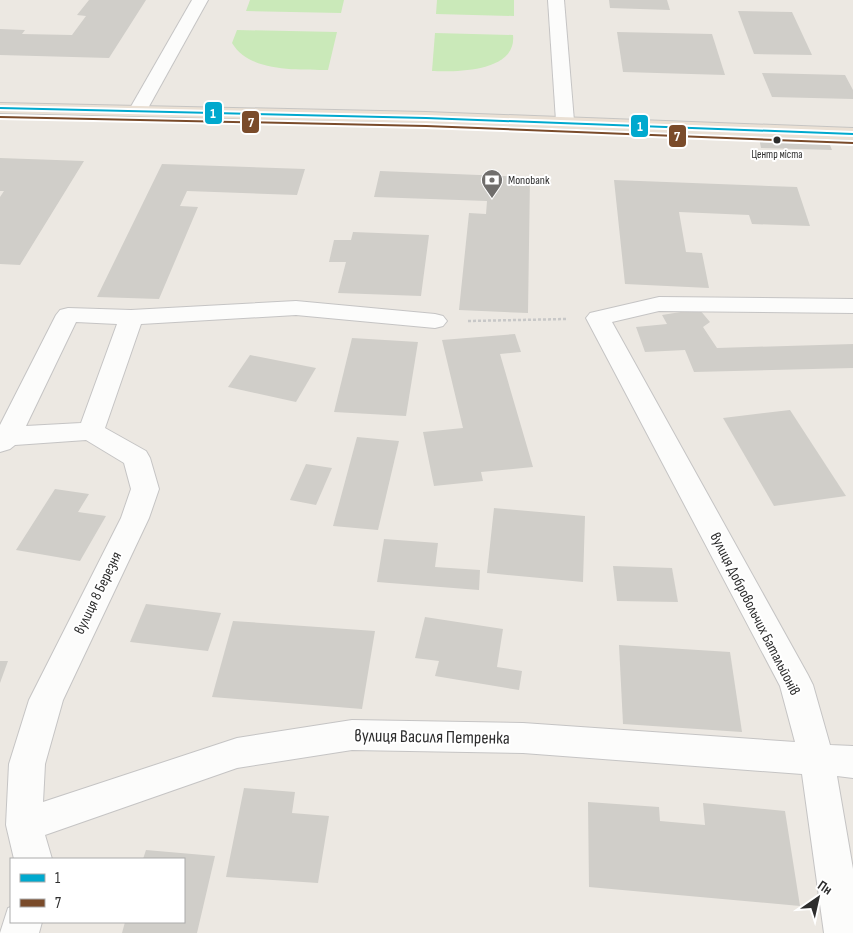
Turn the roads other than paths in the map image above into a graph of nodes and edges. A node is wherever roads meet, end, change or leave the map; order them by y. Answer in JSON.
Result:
{"nodes":[{"id":1,"x":200,"y":0,"type":"edge"},
{"id":2,"x":556,"y":0,"type":"edge"},
{"id":3,"x":0,"y":108,"type":"edge"},
{"id":4,"x":138,"y":110,"type":"junction"},
{"id":5,"x":565,"y":121,"type":"junction"},
{"id":6,"x":853,"y":134,"type":"edge"},
{"id":7,"x":853,"y":306,"type":"edge"},
{"id":8,"x":131,"y":318,"type":"junction"},
{"id":9,"x":435,"y":321,"type":"road end"},
{"id":10,"x":91,"y":431,"type":"junction"},
{"id":11,"x":4,"y":439,"type":"edge"},
{"id":12,"x":817,"y":760,"type":"junction"},
{"id":13,"x":853,"y":762,"type":"edge"},
{"id":14,"x":24,"y":825,"type":"junction"},
{"id":15,"x":33,"y":858,"type":"edge"},
{"id":16,"x":844,"y":933,"type":"edge"}],
"edges":[{"from":1,"to":4,"type":"street"},
{"from":2,"to":5,"type":"street"},
{"from":3,"to":4,"type":"highway"},
{"from":4,"to":5,"type":"highway"},
{"from":5,"to":6,"type":"highway"},
{"from":7,"to":12,"type":"street","name":"вулиця Добровольчих Батальйонів"},
{"from":8,"to":9,"type":"street"},
{"from":8,"to":10,"type":"street"},
{"from":8,"to":11,"type":"street"},
{"from":10,"to":11,"type":"street"},
{"from":10,"to":14,"type":"street","name":"вулиця 8 Березня"},
{"from":12,"to":13,"type":"street","name":"вулиця Василя Петренка"},
{"from":12,"to":14,"type":"street","name":"вулиця Василя Петренка"},
{"from":12,"to":16,"type":"street","name":"вулиця Добровольчих Батальйонів"},
{"from":14,"to":15,"type":"street","name":"вулиця 8 Березня"}]}
